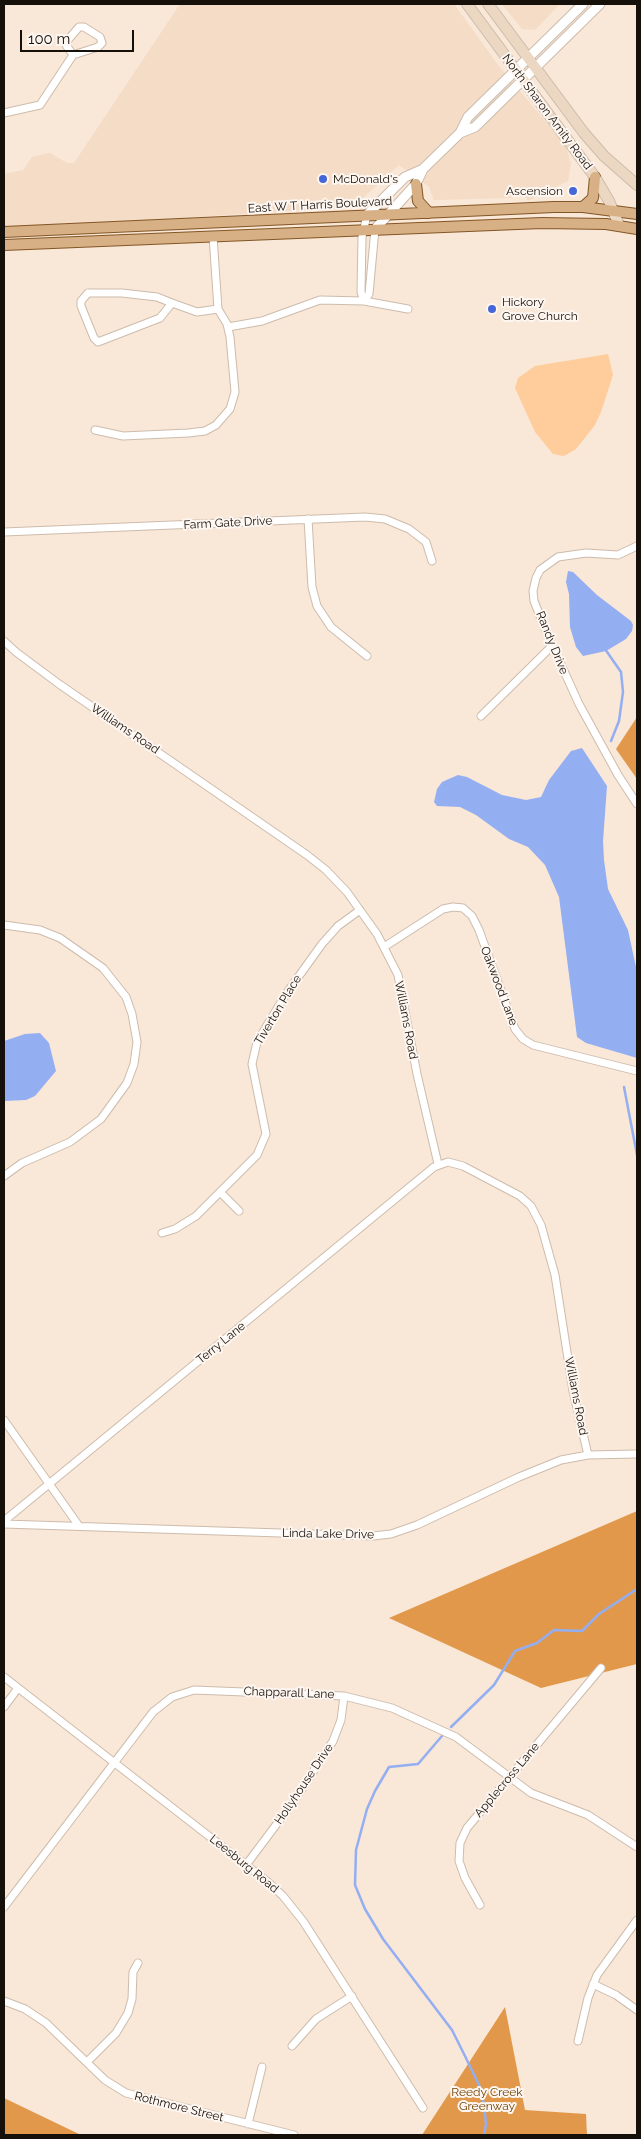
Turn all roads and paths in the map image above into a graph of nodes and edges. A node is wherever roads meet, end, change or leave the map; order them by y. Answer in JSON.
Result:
{"nodes":[{"id":1,"x":467,"y":4,"type":"edge"},
{"id":2,"x":488,"y":4,"type":"edge"},
{"id":3,"x":583,"y":4,"type":"edge"},
{"id":4,"x":600,"y":4,"type":"edge"},
{"id":5,"x":73,"y":55,"type":"junction"},
{"id":6,"x":528,"y":57,"type":"junction"},
{"id":7,"x":535,"y":67,"type":"junction"},
{"id":8,"x":516,"y":70,"type":"junction"},
{"id":9,"x":523,"y":79,"type":"junction"},
{"id":10,"x":4,"y":113,"type":"edge"},
{"id":11,"x":460,"y":132,"type":"junction"},
{"id":12,"x":423,"y":169,"type":"junction"},
{"id":13,"x":595,"y":177,"type":"junction"},
{"id":14,"x":416,"y":184,"type":"junction"},
{"id":15,"x":637,"y":185,"type":"edge"},
{"id":16,"x":583,"y":207,"type":"junction"},
{"id":17,"x":612,"y":210,"type":"junction"},
{"id":18,"x":429,"y":213,"type":"junction"},
{"id":19,"x":387,"y":214,"type":"junction"},
{"id":20,"x":637,"y":214,"type":"edge"},
{"id":21,"x":367,"y":215,"type":"junction"},
{"id":22,"x":618,"y":225,"type":"junction"},
{"id":23,"x":362,"y":229,"type":"junction"},
{"id":24,"x":375,"y":229,"type":"junction"},
{"id":25,"x":637,"y":229,"type":"edge"},
{"id":26,"x":4,"y":232,"type":"edge"},
{"id":27,"x":213,"y":236,"type":"junction"},
{"id":28,"x":4,"y":246,"type":"edge"},
{"id":29,"x":364,"y":301,"type":"junction"},
{"id":30,"x":172,"y":303,"type":"junction"},
{"id":31,"x":218,"y":309,"type":"junction"},
{"id":32,"x":408,"y":310,"type":"dead end"},
{"id":33,"x":228,"y":327,"type":"junction"},
{"id":34,"x":95,"y":430,"type":"dead end"},
{"id":35,"x":308,"y":519,"type":"junction"},
{"id":36,"x":4,"y":532,"type":"edge"},
{"id":37,"x":637,"y":546,"type":"edge"},
{"id":38,"x":432,"y":560,"type":"dead end"},
{"id":39,"x":4,"y":640,"type":"edge"},
{"id":40,"x":552,"y":646,"type":"junction"},
{"id":41,"x":367,"y":656,"type":"dead end"},
{"id":42,"x":481,"y":716,"type":"dead end"},
{"id":43,"x":637,"y":804,"type":"edge"},
{"id":44,"x":360,"y":910,"type":"junction"},
{"id":45,"x":4,"y":924,"type":"edge"},
{"id":46,"x":384,"y":947,"type":"junction"},
{"id":47,"x":637,"y":1071,"type":"edge"},
{"id":48,"x":438,"y":1164,"type":"junction"},
{"id":49,"x":4,"y":1176,"type":"edge"},
{"id":50,"x":220,"y":1192,"type":"junction"},
{"id":51,"x":239,"y":1210,"type":"dead end"},
{"id":52,"x":162,"y":1233,"type":"dead end"},
{"id":53,"x":4,"y":1420,"type":"edge"},
{"id":54,"x":637,"y":1454,"type":"edge"},
{"id":55,"x":588,"y":1455,"type":"junction"},
{"id":56,"x":48,"y":1484,"type":"junction"},
{"id":57,"x":4,"y":1523,"type":"edge"},
{"id":58,"x":79,"y":1526,"type":"junction"},
{"id":59,"x":601,"y":1668,"type":"dead end"},
{"id":60,"x":4,"y":1677,"type":"edge"},
{"id":61,"x":18,"y":1688,"type":"junction"},
{"id":62,"x":344,"y":1696,"type":"junction"},
{"id":63,"x":4,"y":1707,"type":"edge"},
{"id":64,"x":115,"y":1762,"type":"junction"},
{"id":65,"x":509,"y":1776,"type":"junction"},
{"id":66,"x":637,"y":1847,"type":"edge"},
{"id":67,"x":246,"y":1864,"type":"junction"},
{"id":68,"x":480,"y":1905,"type":"dead end"},
{"id":69,"x":4,"y":1906,"type":"edge"},
{"id":70,"x":637,"y":1920,"type":"edge"},
{"id":71,"x":138,"y":1963,"type":"dead end"},
{"id":72,"x":593,"y":1984,"type":"junction"},
{"id":73,"x":352,"y":1996,"type":"junction"},
{"id":74,"x":4,"y":2001,"type":"edge"},
{"id":75,"x":637,"y":2010,"type":"edge"},
{"id":76,"x":578,"y":2041,"type":"dead end"},
{"id":77,"x":292,"y":2046,"type":"dead end"},
{"id":78,"x":87,"y":2062,"type":"junction"},
{"id":79,"x":262,"y":2067,"type":"dead end"},
{"id":80,"x":424,"y":2108,"type":"dead end"},
{"id":81,"x":248,"y":2124,"type":"junction"},
{"id":82,"x":294,"y":2135,"type":"edge"}],
"edges":[{"from":1,"to":8,"type":"main road","name":"North Sharon Amity Road"},
{"from":2,"to":6,"type":"main road","name":"North Sharon Amity Road"},
{"from":3,"to":6,"type":"street"},
{"from":4,"to":7,"type":"street"},
{"from":5,"to":5,"type":"street"},
{"from":5,"to":10,"type":"street"},
{"from":6,"to":7,"type":"main road","name":"North Sharon Amity Road"},
{"from":6,"to":8,"type":"street"},
{"from":7,"to":9,"type":"street"},
{"from":7,"to":15,"type":"main road","name":"North Sharon Amity Road"},
{"from":8,"to":9,"type":"main road","name":"North Sharon Amity Road"},
{"from":8,"to":11,"type":"street"},
{"from":9,"to":11,"type":"street"},
{"from":9,"to":13,"type":"main road","name":"North Sharon Amity Road"},
{"from":11,"to":12,"type":"street"},
{"from":12,"to":14,"type":"street"},
{"from":12,"to":21,"type":"street"},
{"from":13,"to":16,"type":"main road"},
{"from":13,"to":17,"type":"main road","name":"North Sharon Amity Road"},
{"from":14,"to":18,"type":"main road"},
{"from":14,"to":19,"type":"street"},
{"from":16,"to":17,"type":"main road","name":"East W T Harris Boulevard"},
{"from":16,"to":18,"type":"main road","name":"East W T Harris Boulevard"},
{"from":17,"to":20,"type":"main road","name":"East W T Harris Boulevard"},
{"from":17,"to":22,"type":"main road","name":"North Sharon Amity Road"},
{"from":18,"to":19,"type":"main road","name":"East W T Harris Boulevard"},
{"from":19,"to":21,"type":"main road","name":"East W T Harris Boulevard"},
{"from":19,"to":24,"type":"street"},
{"from":21,"to":23,"type":"street"},
{"from":21,"to":26,"type":"main road","name":"East W T Harris Boulevard"},
{"from":22,"to":24,"type":"main road","name":"East W T Harris Boulevard"},
{"from":22,"to":25,"type":"main road","name":"East W T Harris Boulevard"},
{"from":23,"to":24,"type":"main road","name":"East W T Harris Boulevard"},
{"from":23,"to":27,"type":"main road","name":"East W T Harris Boulevard"},
{"from":23,"to":29,"type":"street"},
{"from":24,"to":29,"type":"street"},
{"from":27,"to":28,"type":"main road","name":"East W T Harris Boulevard"},
{"from":27,"to":31,"type":"street"},
{"from":29,"to":32,"type":"street"},
{"from":29,"to":33,"type":"street"},
{"from":30,"to":30,"type":"street"},
{"from":30,"to":31,"type":"street"},
{"from":31,"to":33,"type":"street"},
{"from":33,"to":34,"type":"street"},
{"from":35,"to":36,"type":"street","name":"Farm Gate Drive"},
{"from":35,"to":38,"type":"street","name":"Farm Gate Drive"},
{"from":35,"to":41,"type":"street"},
{"from":37,"to":40,"type":"street","name":"Randy Drive"},
{"from":39,"to":44,"type":"street","name":"Williams Road"},
{"from":40,"to":42,"type":"street"},
{"from":40,"to":43,"type":"street","name":"Randy Drive"},
{"from":44,"to":46,"type":"street","name":"Williams Road"},
{"from":44,"to":50,"type":"street","name":"Tiverton Place"},
{"from":45,"to":49,"type":"street"},
{"from":46,"to":47,"type":"street","name":"Oakwood Lane"},
{"from":46,"to":48,"type":"street","name":"Williams Road"},
{"from":48,"to":55,"type":"street","name":"Williams Road"},
{"from":48,"to":56,"type":"street","name":"Terry Lane"},
{"from":50,"to":51,"type":"street"},
{"from":50,"to":52,"type":"street","name":"Tiverton Place"},
{"from":53,"to":56,"type":"street"},
{"from":54,"to":55,"type":"street","name":"Linda Lake Drive"},
{"from":55,"to":58,"type":"street","name":"Linda Lake Drive"},
{"from":56,"to":57,"type":"street","name":"Terry Lane"},
{"from":56,"to":58,"type":"street"},
{"from":57,"to":58,"type":"street","name":"Linda Lake Drive"},
{"from":59,"to":65,"type":"street","name":"Applecross Lane"},
{"from":60,"to":61,"type":"street","name":"Leesburg Road"},
{"from":61,"to":63,"type":"street"},
{"from":61,"to":64,"type":"street","name":"Leesburg Road"},
{"from":62,"to":64,"type":"street","name":"Chapparall Lane"},
{"from":62,"to":65,"type":"street","name":"Chapparall Lane"},
{"from":62,"to":67,"type":"street","name":"Hollyhouse Drive"},
{"from":64,"to":67,"type":"street","name":"Leesburg Road"},
{"from":64,"to":69,"type":"street","name":"Chapparall Lane"},
{"from":65,"to":66,"type":"street","name":"Chapparall Lane"},
{"from":65,"to":68,"type":"street","name":"Applecross Lane"},
{"from":67,"to":73,"type":"street","name":"Leesburg Road"},
{"from":70,"to":72,"type":"street"},
{"from":71,"to":78,"type":"street"},
{"from":72,"to":75,"type":"street"},
{"from":72,"to":76,"type":"street"},
{"from":73,"to":77,"type":"street"},
{"from":73,"to":80,"type":"street","name":"Leesburg Road"},
{"from":74,"to":78,"type":"street","name":"Rothmore Street"},
{"from":78,"to":81,"type":"street","name":"Rothmore Street"},
{"from":79,"to":81,"type":"street"},
{"from":81,"to":82,"type":"street","name":"Rothmore Street"}]}
